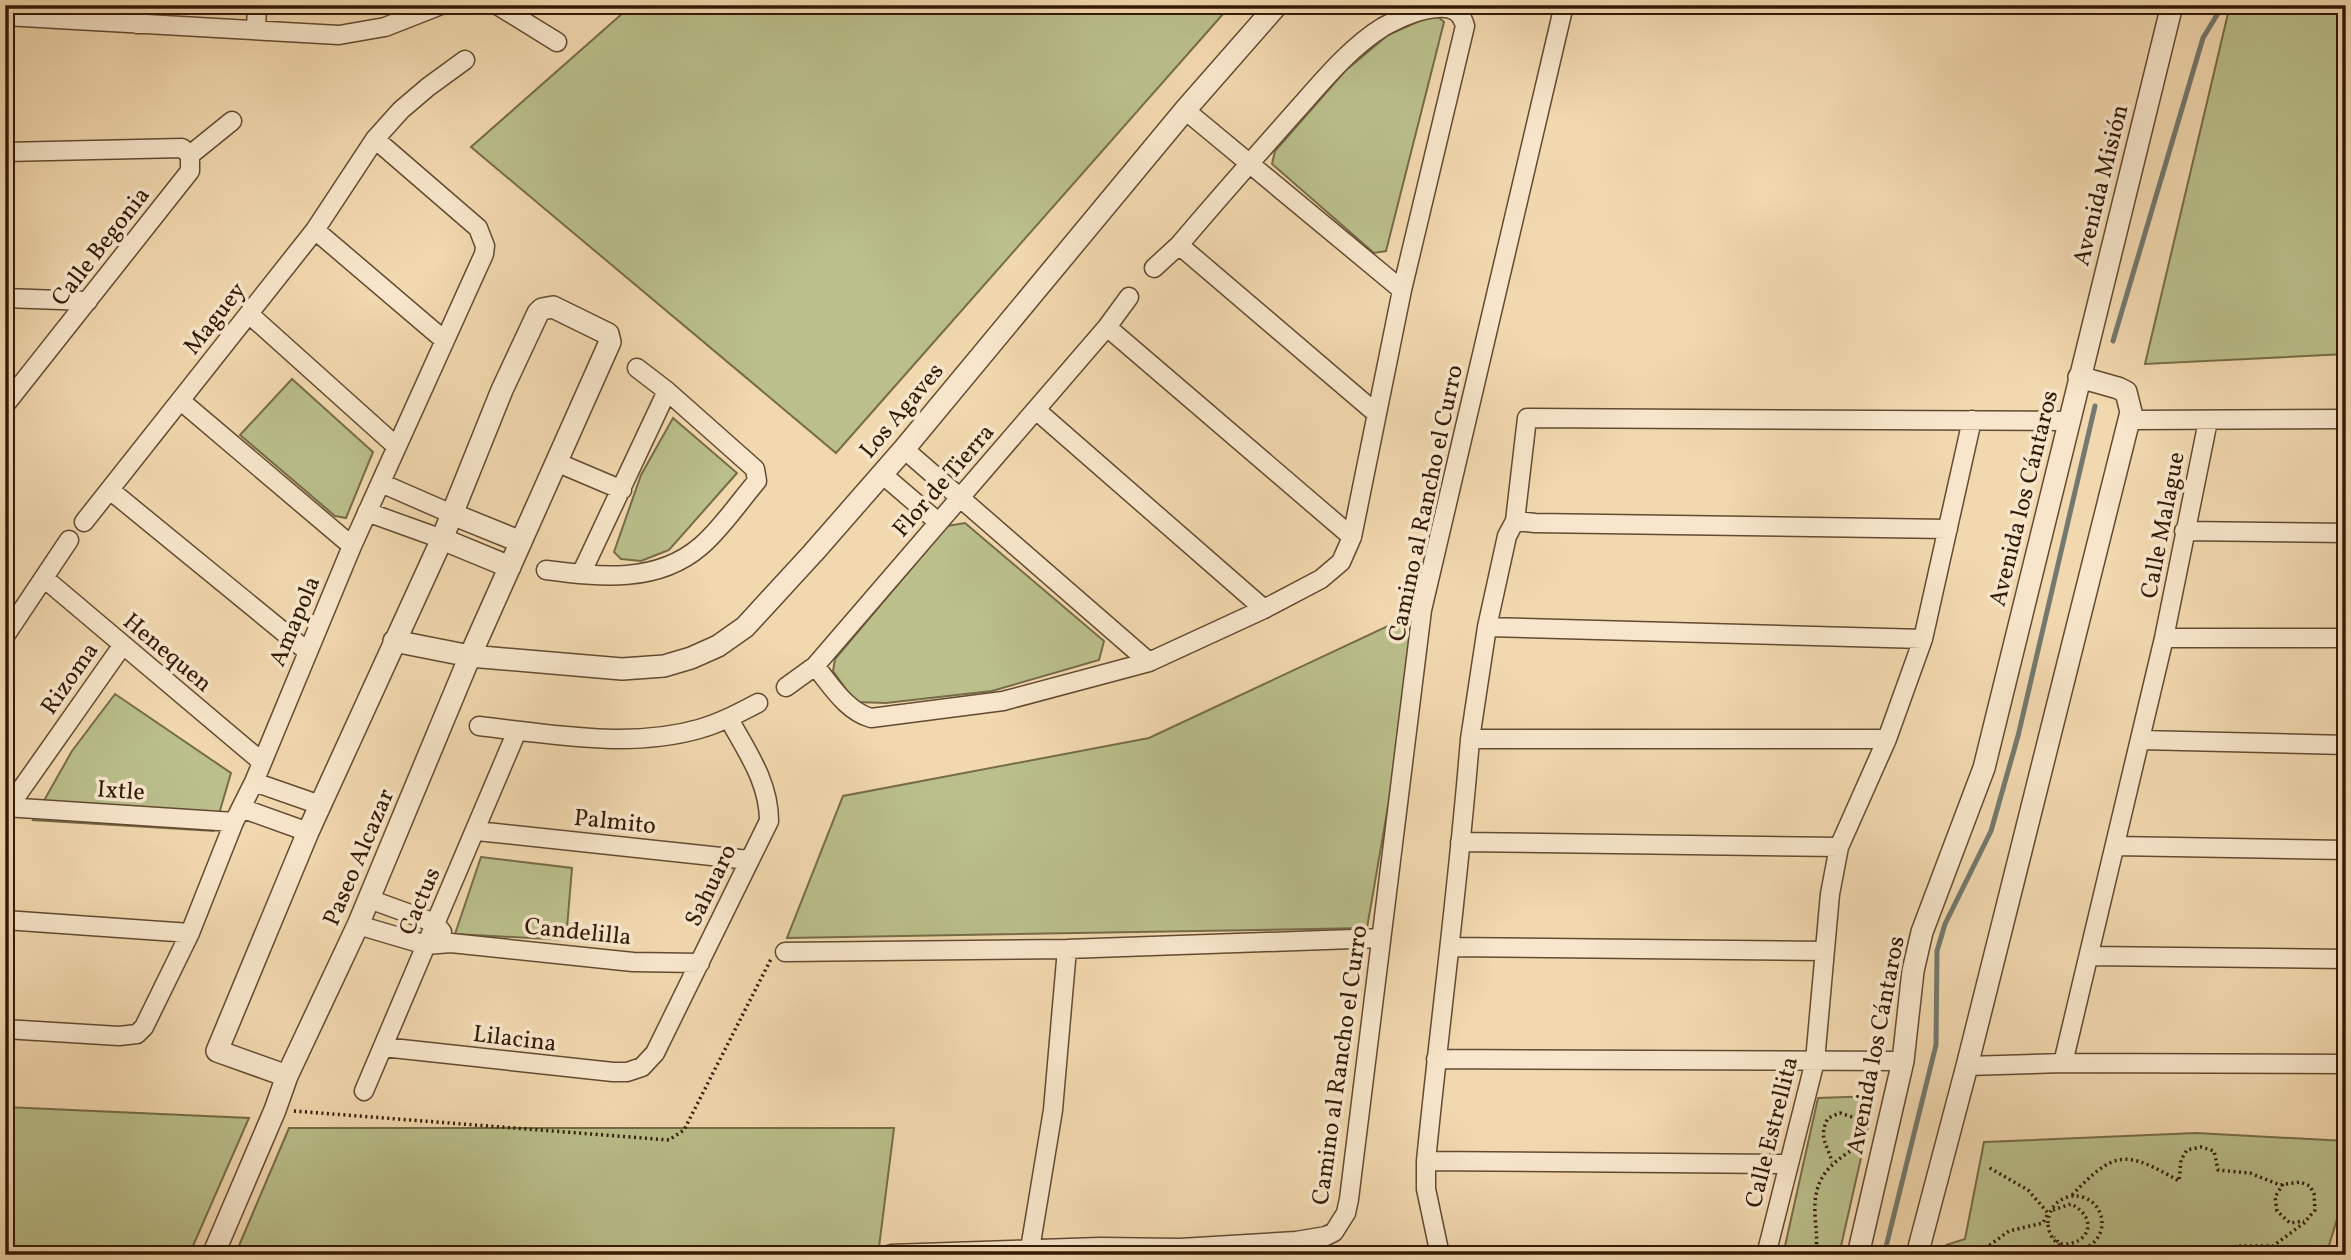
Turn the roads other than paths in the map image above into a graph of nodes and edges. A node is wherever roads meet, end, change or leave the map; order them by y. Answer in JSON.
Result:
{"nodes":[{"id":1,"x":136,"y":5,"type":"edge"},
{"id":2,"x":257,"y":5,"type":"edge"},
{"id":3,"x":441,"y":5,"type":"edge"},
{"id":4,"x":497,"y":5,"type":"edge"},
{"id":5,"x":1277,"y":5,"type":"edge"},
{"id":6,"x":1564,"y":5,"type":"edge"},
{"id":7,"x":2172,"y":5,"type":"edge"},
{"id":8,"x":9,"y":13,"type":"edge"},
{"id":9,"x":136,"y":24,"type":"junction"},
{"id":10,"x":256,"y":30,"type":"junction"},
{"id":11,"x":557,"y":42,"type":"dead end"},
{"id":12,"x":464,"y":60,"type":"dead end"},
{"id":13,"x":1185,"y":110,"type":"junction"},
{"id":14,"x":232,"y":121,"type":"dead end"},
{"id":15,"x":375,"y":139,"type":"junction"},
{"id":16,"x":5,"y":152,"type":"edge"},
{"id":17,"x":190,"y":155,"type":"junction"},
{"id":18,"x":1248,"y":164,"type":"junction"},
{"id":19,"x":315,"y":230,"type":"junction"},
{"id":20,"x":1179,"y":244,"type":"junction"},
{"id":21,"x":1154,"y":268,"type":"dead end"},
{"id":22,"x":1402,"y":290,"type":"junction"},
{"id":23,"x":5,"y":298,"type":"edge"},
{"id":24,"x":1129,"y":298,"type":"dead end"},
{"id":25,"x":88,"y":301,"type":"junction"},
{"id":26,"x":249,"y":314,"type":"junction"},
{"id":27,"x":1107,"y":327,"type":"junction"},
{"id":28,"x":443,"y":340,"type":"junction"},
{"id":29,"x":637,"y":368,"type":"dead end"},
{"id":30,"x":2079,"y":377,"type":"junction"},
{"id":31,"x":667,"y":391,"type":"junction"},
{"id":32,"x":181,"y":401,"type":"junction"},
{"id":33,"x":5,"y":405,"type":"edge"},
{"id":34,"x":1036,"y":410,"type":"junction"},
{"id":35,"x":1377,"y":414,"type":"junction"},
{"id":36,"x":2346,"y":419,"type":"edge"},
{"id":37,"x":1972,"y":420,"type":"junction"},
{"id":38,"x":2129,"y":420,"type":"junction"},
{"id":39,"x":2068,"y":421,"type":"junction"},
{"id":40,"x":2208,"y":421,"type":"junction"},
{"id":41,"x":396,"y":446,"type":"junction"},
{"id":42,"x":904,"y":449,"type":"junction"},
{"id":43,"x":556,"y":462,"type":"junction"},
{"id":44,"x":882,"y":474,"type":"junction"},
{"id":45,"x":381,"y":483,"type":"junction"},
{"id":46,"x":110,"y":490,"type":"junction"},
{"id":47,"x":622,"y":490,"type":"junction"},
{"id":48,"x":960,"y":496,"type":"junction"},
{"id":49,"x":367,"y":512,"type":"junction"},
{"id":50,"x":452,"y":514,"type":"junction"},
{"id":51,"x":1515,"y":521,"type":"junction"},
{"id":52,"x":84,"y":522,"type":"dead end"},
{"id":53,"x":938,"y":522,"type":"junction"},
{"id":54,"x":1948,"y":529,"type":"junction"},
{"id":55,"x":2184,"y":531,"type":"junction"},
{"id":56,"x":2346,"y":533,"type":"edge"},
{"id":57,"x":1352,"y":537,"type":"junction"},
{"id":58,"x":442,"y":538,"type":"junction"},
{"id":59,"x":69,"y":540,"type":"dead end"},
{"id":60,"x":521,"y":542,"type":"junction"},
{"id":61,"x":352,"y":546,"type":"junction"},
{"id":62,"x":510,"y":567,"type":"junction"},
{"id":63,"x":547,"y":570,"type":"dead end"},
{"id":64,"x":581,"y":574,"type":"junction"},
{"id":65,"x":44,"y":578,"type":"junction"},
{"id":66,"x":1264,"y":609,"type":"junction"},
{"id":67,"x":1487,"y":627,"type":"junction"},
{"id":68,"x":5,"y":636,"type":"edge"},
{"id":69,"x":2164,"y":638,"type":"junction"},
{"id":70,"x":2346,"y":638,"type":"edge"},
{"id":71,"x":1923,"y":639,"type":"junction"},
{"id":72,"x":394,"y":641,"type":"junction"},
{"id":73,"x":122,"y":646,"type":"junction"},
{"id":74,"x":308,"y":652,"type":"junction"},
{"id":75,"x":470,"y":656,"type":"junction"},
{"id":76,"x":1149,"y":662,"type":"junction"},
{"id":77,"x":815,"y":666,"type":"junction"},
{"id":78,"x":786,"y":687,"type":"dead end"},
{"id":79,"x":758,"y":703,"type":"dead end"},
{"id":80,"x":729,"y":719,"type":"junction"},
{"id":81,"x":479,"y":726,"type":"dead end"},
{"id":82,"x":517,"y":731,"type":"junction"},
{"id":83,"x":1470,"y":739,"type":"junction"},
{"id":84,"x":1887,"y":739,"type":"junction"},
{"id":85,"x":2141,"y":740,"type":"junction"},
{"id":86,"x":2346,"y":745,"type":"edge"},
{"id":87,"x":262,"y":762,"type":"junction"},
{"id":88,"x":254,"y":782,"type":"junction"},
{"id":89,"x":320,"y":805,"type":"junction"},
{"id":90,"x":7,"y":807,"type":"edge"},
{"id":91,"x":238,"y":815,"type":"junction"},
{"id":92,"x":477,"y":831,"type":"junction"},
{"id":93,"x":308,"y":832,"type":"junction"},
{"id":94,"x":1460,"y":842,"type":"junction"},
{"id":95,"x":2116,"y":846,"type":"junction"},
{"id":96,"x":1839,"y":847,"type":"junction"},
{"id":97,"x":2346,"y":850,"type":"edge"},
{"id":98,"x":749,"y":860,"type":"junction"},
{"id":99,"x":369,"y":899,"type":"junction"},
{"id":100,"x":5,"y":920,"type":"edge"},
{"id":101,"x":435,"y":923,"type":"junction"},
{"id":102,"x":358,"y":925,"type":"junction"},
{"id":103,"x":190,"y":933,"type":"junction"},
{"id":104,"x":1381,"y":938,"type":"junction"},
{"id":105,"x":451,"y":943,"type":"junction"},
{"id":106,"x":426,"y":945,"type":"junction"},
{"id":107,"x":1450,"y":947,"type":"junction"},
{"id":108,"x":1067,"y":949,"type":"junction"},
{"id":109,"x":1825,"y":951,"type":"junction"},
{"id":110,"x":785,"y":952,"type":"road end"},
{"id":111,"x":2090,"y":956,"type":"junction"},
{"id":112,"x":2346,"y":958,"type":"edge"},
{"id":113,"x":700,"y":963,"type":"junction"},
{"id":114,"x":5,"y":1029,"type":"edge"},
{"id":115,"x":383,"y":1047,"type":"junction"},
{"id":116,"x":1436,"y":1059,"type":"junction"},
{"id":117,"x":1815,"y":1061,"type":"junction"},
{"id":118,"x":1903,"y":1061,"type":"junction"},
{"id":119,"x":2063,"y":1063,"type":"junction"},
{"id":120,"x":2346,"y":1064,"type":"edge"},
{"id":121,"x":1967,"y":1066,"type":"junction"},
{"id":122,"x":642,"y":1067,"type":"joint"},
{"id":123,"x":287,"y":1076,"type":"junction"},
{"id":124,"x":364,"y":1091,"type":"dead end"},
{"id":125,"x":1426,"y":1161,"type":"junction"},
{"id":126,"x":1789,"y":1164,"type":"junction"},
{"id":127,"x":1030,"y":1252,"type":"edge"},
{"id":128,"x":891,"y":1254,"type":"edge"},
{"id":129,"x":213,"y":1255,"type":"edge"},
{"id":130,"x":1440,"y":1255,"type":"edge"},
{"id":131,"x":1766,"y":1255,"type":"edge"},
{"id":132,"x":1858,"y":1255,"type":"edge"},
{"id":133,"x":1917,"y":1255,"type":"edge"}],
"edges":[{"from":1,"to":9,"type":"street"},
{"from":2,"to":10,"type":"street"},
{"from":3,"to":10,"type":"street"},
{"from":4,"to":11,"type":"street"},
{"from":5,"to":13,"type":"street","name":"Los Agaves"},
{"from":6,"to":104,"type":"street","name":"Camino al Rancho el Curro"},
{"from":7,"to":30,"type":"street","name":"Avenida Misión"},
{"from":8,"to":9,"type":"street"},
{"from":9,"to":10,"type":"street"},
{"from":12,"to":15,"type":"street","name":"Maguey"},
{"from":13,"to":18,"type":"street"},
{"from":13,"to":42,"type":"street","name":"Los Agaves"},
{"from":14,"to":17,"type":"street"},
{"from":15,"to":19,"type":"street","name":"Maguey"},
{"from":15,"to":28,"type":"street","name":"Amapola"},
{"from":16,"to":17,"type":"street"},
{"from":17,"to":25,"type":"street","name":"Calle Begonia"},
{"from":18,"to":20,"type":"street"},
{"from":18,"to":22,"type":"street"},
{"from":18,"to":22,"type":"street"},
{"from":19,"to":26,"type":"street","name":"Maguey"},
{"from":19,"to":28,"type":"street"},
{"from":20,"to":21,"type":"street"},
{"from":20,"to":35,"type":"street"},
{"from":22,"to":35,"type":"street"},
{"from":23,"to":25,"type":"street"},
{"from":24,"to":27,"type":"street","name":"Flor de Tierra"},
{"from":25,"to":33,"type":"street","name":"Calle Begonia"},
{"from":26,"to":32,"type":"street","name":"Maguey"},
{"from":26,"to":41,"type":"street"},
{"from":27,"to":34,"type":"street","name":"Flor de Tierra"},
{"from":27,"to":57,"type":"street"},
{"from":28,"to":41,"type":"street","name":"Amapola"},
{"from":29,"to":31,"type":"street"},
{"from":30,"to":38,"type":"street","name":"Avenida los Cántaros"},
{"from":30,"to":39,"type":"street","name":"Avenida los Cántaros"},
{"from":31,"to":47,"type":"street"},
{"from":31,"to":64,"type":"street"},
{"from":32,"to":46,"type":"street","name":"Maguey"},
{"from":32,"to":61,"type":"street"},
{"from":34,"to":48,"type":"street","name":"Flor de Tierra"},
{"from":34,"to":66,"type":"street"},
{"from":35,"to":57,"type":"street"},
{"from":36,"to":40,"type":"street"},
{"from":37,"to":39,"type":"street"},
{"from":37,"to":51,"type":"street"},
{"from":37,"to":54,"type":"street","name":"Calle Estrellita"},
{"from":38,"to":40,"type":"street"},
{"from":38,"to":121,"type":"street"},
{"from":39,"to":118,"type":"street","name":"Avenida los Cántaros"},
{"from":40,"to":55,"type":"street","name":"Calle Malague"},
{"from":41,"to":45,"type":"street","name":"Amapola"},
{"from":42,"to":44,"type":"street","name":"Los Agaves"},
{"from":42,"to":48,"type":"street"},
{"from":43,"to":47,"type":"street"},
{"from":43,"to":50,"type":"street","name":"Paseo Alcazar"},
{"from":43,"to":60,"type":"street","name":"Paseo Alcazar"},
{"from":44,"to":53,"type":"street"},
{"from":44,"to":75,"type":"street","name":"Los Agaves"},
{"from":45,"to":49,"type":"street","name":"Amapola"},
{"from":45,"to":50,"type":"street"},
{"from":46,"to":52,"type":"street","name":"Maguey"},
{"from":46,"to":74,"type":"street"},
{"from":47,"to":64,"type":"street"},
{"from":48,"to":53,"type":"street","name":"Flor de Tierra"},
{"from":48,"to":76,"type":"street"},
{"from":49,"to":58,"type":"street"},
{"from":49,"to":61,"type":"street","name":"Amapola"},
{"from":50,"to":58,"type":"street"},
{"from":50,"to":60,"type":"street"},
{"from":51,"to":54,"type":"street"},
{"from":51,"to":67,"type":"street"},
{"from":53,"to":77,"type":"street","name":"Flor de Tierra"},
{"from":54,"to":71,"type":"street","name":"Calle Estrellita"},
{"from":55,"to":56,"type":"street"},
{"from":55,"to":69,"type":"street","name":"Calle Malague"},
{"from":57,"to":66,"type":"street"},
{"from":58,"to":62,"type":"street"},
{"from":58,"to":72,"type":"street"},
{"from":59,"to":65,"type":"street"},
{"from":60,"to":62,"type":"street","name":"Paseo Alcazar"},
{"from":61,"to":74,"type":"street","name":"Amapola"},
{"from":62,"to":75,"type":"street","name":"Paseo Alcazar"},
{"from":63,"to":64,"type":"street"},
{"from":65,"to":68,"type":"street"},
{"from":65,"to":73,"type":"street","name":"Henequen"},
{"from":66,"to":76,"type":"street"},
{"from":67,"to":71,"type":"street"},
{"from":67,"to":83,"type":"street"},
{"from":69,"to":70,"type":"street"},
{"from":69,"to":85,"type":"street","name":"Calle Malague"},
{"from":71,"to":84,"type":"street","name":"Calle Estrellita"},
{"from":72,"to":75,"type":"street","name":"Los Agaves"},
{"from":72,"to":89,"type":"street"},
{"from":73,"to":87,"type":"street","name":"Henequen"},
{"from":73,"to":90,"type":"street","name":"Rizoma"},
{"from":74,"to":87,"type":"street","name":"Amapola"},
{"from":75,"to":99,"type":"street","name":"Paseo Alcazar"},
{"from":76,"to":77,"type":"street"},
{"from":77,"to":78,"type":"street","name":"Flor de Tierra"},
{"from":79,"to":80,"type":"street"},
{"from":80,"to":82,"type":"street"},
{"from":80,"to":98,"type":"street","name":"Sahuaro"},
{"from":81,"to":82,"type":"street"},
{"from":82,"to":92,"type":"street","name":"Cactus"},
{"from":83,"to":84,"type":"street"},
{"from":83,"to":94,"type":"street"},
{"from":84,"to":96,"type":"street","name":"Calle Estrellita"},
{"from":85,"to":86,"type":"street"},
{"from":85,"to":95,"type":"street","name":"Calle Malague"},
{"from":87,"to":88,"type":"street","name":"Amapola"},
{"from":88,"to":89,"type":"street"},
{"from":88,"to":91,"type":"street","name":"Amapola"},
{"from":89,"to":93,"type":"street"},
{"from":90,"to":91,"type":"street","name":"Ixtle"},
{"from":91,"to":93,"type":"street","name":"Ixtle"},
{"from":91,"to":103,"type":"street","name":"Amapola"},
{"from":92,"to":98,"type":"street","name":"Palmito"},
{"from":92,"to":101,"type":"street","name":"Cactus"},
{"from":93,"to":123,"type":"street"},
{"from":94,"to":96,"type":"street"},
{"from":94,"to":107,"type":"street"},
{"from":95,"to":97,"type":"street"},
{"from":95,"to":111,"type":"street","name":"Calle Malague"},
{"from":96,"to":109,"type":"street","name":"Calle Estrellita"},
{"from":98,"to":113,"type":"street","name":"Sahuaro"},
{"from":99,"to":101,"type":"street"},
{"from":99,"to":102,"type":"street","name":"Paseo Alcazar"},
{"from":100,"to":103,"type":"street"},
{"from":101,"to":105,"type":"street"},
{"from":101,"to":106,"type":"street","name":"Cactus"},
{"from":102,"to":106,"type":"street"},
{"from":102,"to":123,"type":"street","name":"Paseo Alcazar"},
{"from":103,"to":114,"type":"street","name":"Amapola"},
{"from":104,"to":108,"type":"street"},
{"from":104,"to":127,"type":"street","name":"Camino al Rancho el Curro"},
{"from":105,"to":106,"type":"street","name":"Candelilla"},
{"from":105,"to":113,"type":"street","name":"Candelilla"},
{"from":106,"to":115,"type":"street","name":"Cactus"},
{"from":107,"to":109,"type":"street"},
{"from":107,"to":116,"type":"street"},
{"from":108,"to":110,"type":"street"},
{"from":108,"to":127,"type":"street"},
{"from":109,"to":117,"type":"street","name":"Calle Estrellita"},
{"from":111,"to":112,"type":"street"},
{"from":111,"to":119,"type":"street","name":"Calle Malague"},
{"from":113,"to":122,"type":"street","name":"Sahuaro"},
{"from":115,"to":122,"type":"street","name":"Lilacina"},
{"from":115,"to":124,"type":"street","name":"Cactus"},
{"from":116,"to":117,"type":"street"},
{"from":116,"to":125,"type":"street"},
{"from":117,"to":118,"type":"street"},
{"from":117,"to":126,"type":"street","name":"Calle Estrellita"},
{"from":118,"to":132,"type":"street","name":"Avenida los Cántaros"},
{"from":119,"to":120,"type":"street"},
{"from":119,"to":121,"type":"street"},
{"from":121,"to":133,"type":"street"},
{"from":123,"to":129,"type":"street","name":"Paseo Alcazar"},
{"from":125,"to":126,"type":"street"},
{"from":125,"to":130,"type":"street"},
{"from":126,"to":131,"type":"street","name":"Calle Estrellita"},
{"from":127,"to":128,"type":"street"}]}
